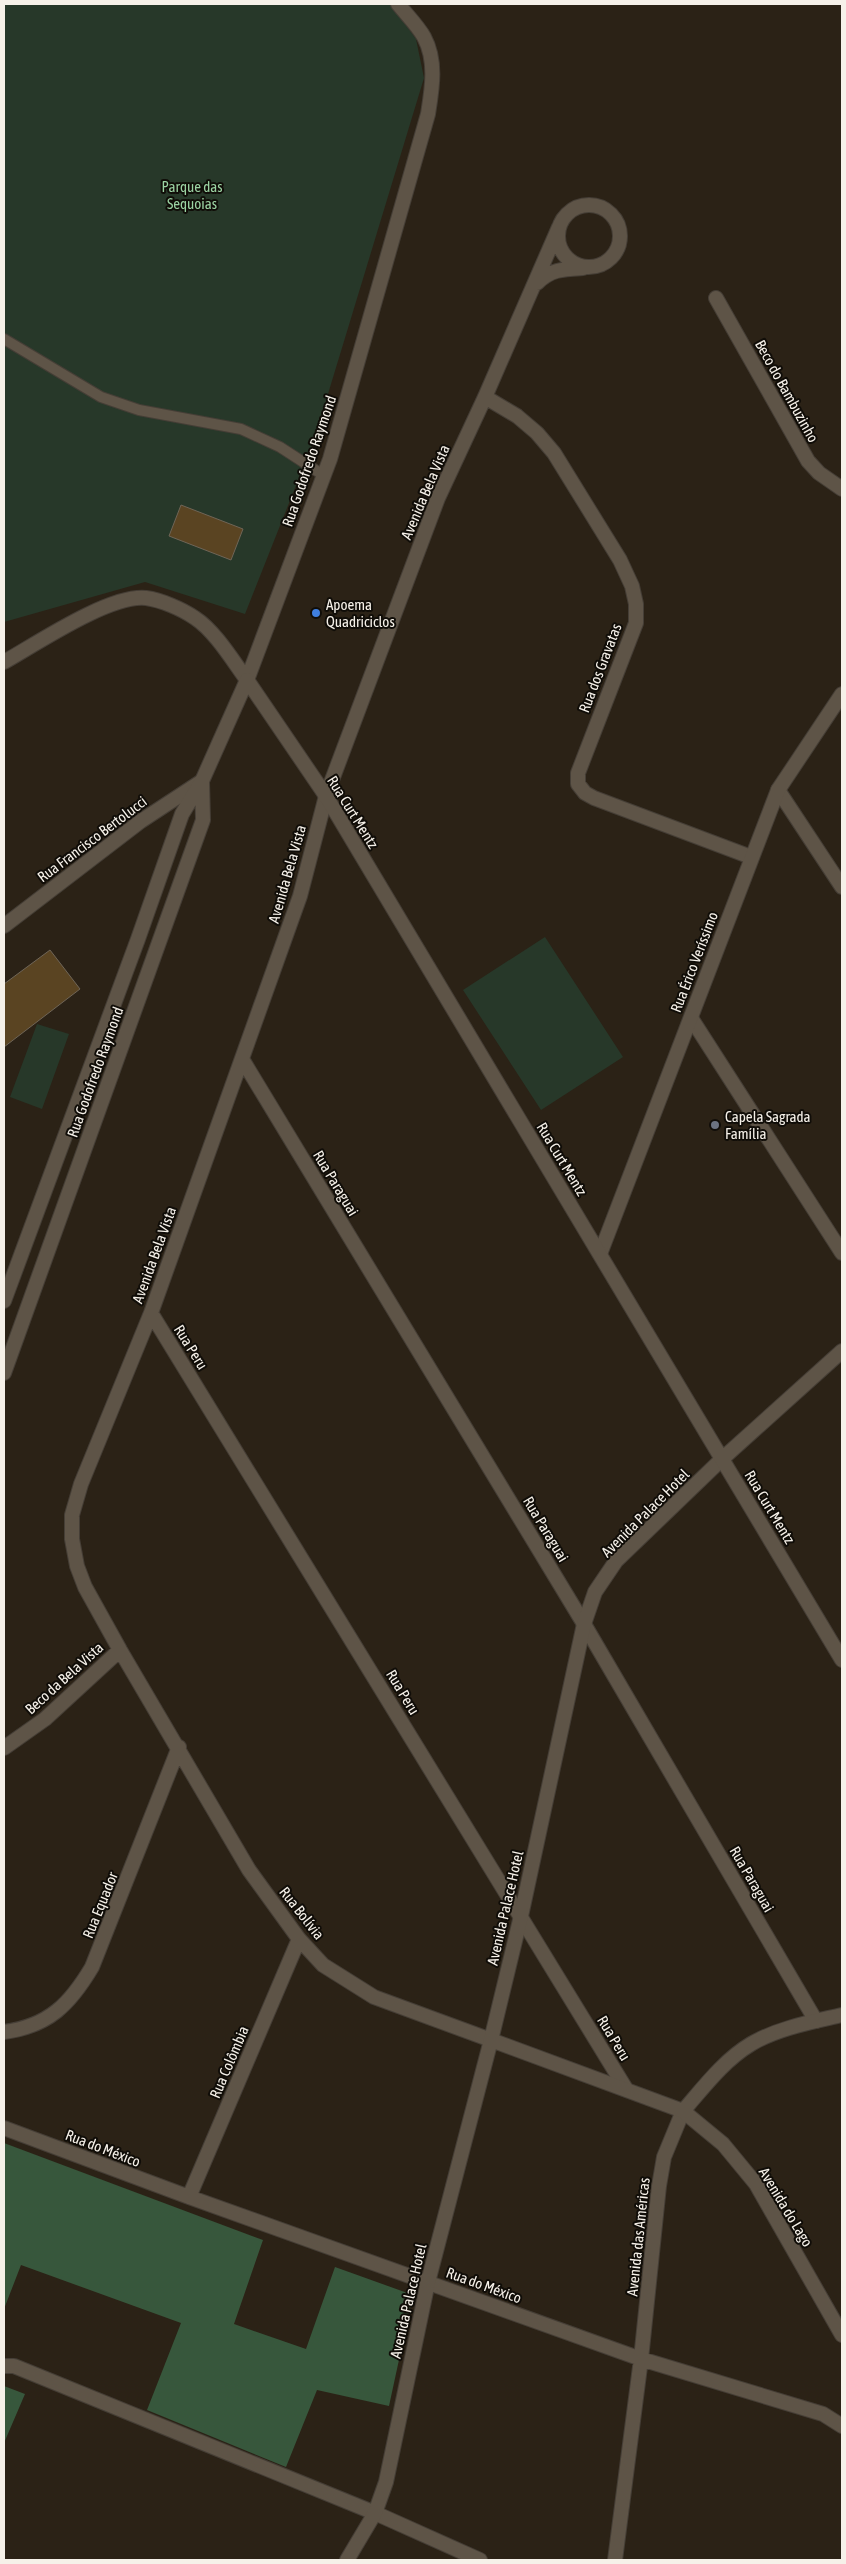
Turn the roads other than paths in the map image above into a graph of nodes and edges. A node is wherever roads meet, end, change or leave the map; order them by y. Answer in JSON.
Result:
{"nodes":[{"id":1,"x":398,"y":4,"type":"edge"},
{"id":2,"x":559,"y":227,"type":"junction"},
{"id":3,"x":591,"y":267,"type":"junction"},
{"id":4,"x":533,"y":287,"type":"junction"},
{"id":5,"x":716,"y":298,"type":"dead end"},
{"id":6,"x":4,"y":339,"type":"edge"},
{"id":7,"x":485,"y":397,"type":"junction"},
{"id":8,"x":323,"y":474,"type":"junction"},
{"id":9,"x":842,"y":489,"type":"edge"},
{"id":10,"x":4,"y":662,"type":"edge"},
{"id":11,"x":247,"y":680,"type":"junction"},
{"id":12,"x":842,"y":694,"type":"edge"},
{"id":13,"x":202,"y":781,"type":"junction"},
{"id":14,"x":778,"y":790,"type":"junction"},
{"id":15,"x":326,"y":796,"type":"junction"},
{"id":16,"x":751,"y":858,"type":"junction"},
{"id":17,"x":842,"y":887,"type":"edge"},
{"id":18,"x":4,"y":926,"type":"edge"},
{"id":19,"x":691,"y":1018,"type":"junction"},
{"id":20,"x":242,"y":1059,"type":"junction"},
{"id":21,"x":842,"y":1253,"type":"edge"},
{"id":22,"x":600,"y":1254,"type":"junction"},
{"id":23,"x":4,"y":1301,"type":"edge"},
{"id":24,"x":151,"y":1313,"type":"junction"},
{"id":25,"x":842,"y":1351,"type":"edge"},
{"id":26,"x":4,"y":1372,"type":"edge"},
{"id":27,"x":722,"y":1459,"type":"junction"},
{"id":28,"x":72,"y":1539,"type":"joint"},
{"id":29,"x":584,"y":1624,"type":"junction"},
{"id":30,"x":120,"y":1650,"type":"junction"},
{"id":31,"x":842,"y":1660,"type":"edge"},
{"id":32,"x":180,"y":1747,"type":"junction"},
{"id":33,"x":4,"y":1748,"type":"edge"},
{"id":34,"x":521,"y":1916,"type":"junction"},
{"id":35,"x":299,"y":1939,"type":"junction"},
{"id":36,"x":842,"y":2015,"type":"edge"},
{"id":37,"x":816,"y":2021,"type":"junction"},
{"id":38,"x":4,"y":2032,"type":"edge"},
{"id":39,"x":491,"y":2040,"type":"junction"},
{"id":40,"x":626,"y":2089,"type":"junction"},
{"id":41,"x":683,"y":2111,"type":"junction"},
{"id":42,"x":4,"y":2128,"type":"edge"},
{"id":43,"x":189,"y":2197,"type":"junction"},
{"id":44,"x":428,"y":2282,"type":"junction"},
{"id":45,"x":842,"y":2335,"type":"edge"},
{"id":46,"x":641,"y":2359,"type":"junction"},
{"id":47,"x":4,"y":2366,"type":"edge"},
{"id":48,"x":823,"y":2414,"type":"junction"},
{"id":49,"x":842,"y":2419,"type":"edge"},
{"id":50,"x":842,"y":2426,"type":"edge"},
{"id":51,"x":375,"y":2513,"type":"junction"},
{"id":52,"x":347,"y":2560,"type":"edge"},
{"id":53,"x":480,"y":2560,"type":"edge"},
{"id":54,"x":615,"y":2560,"type":"edge"}],
"edges":[{"from":1,"to":8,"type":"street","name":"Rua Godofredo Raymond"},
{"from":2,"to":3,"type":"street"},
{"from":2,"to":3,"type":"street","name":"Avenida Bela Vista"},
{"from":2,"to":4,"type":"street","name":"Avenida Bela Vista"},
{"from":3,"to":4,"type":"street"},
{"from":4,"to":7,"type":"street","name":"Avenida Bela Vista"},
{"from":5,"to":9,"type":"street","name":"Beco do Bambuzinho"},
{"from":6,"to":8,"type":"lane"},
{"from":7,"to":15,"type":"street","name":"Avenida Bela Vista"},
{"from":7,"to":16,"type":"street","name":"Rua dos Gravatas"},
{"from":8,"to":11,"type":"street","name":"Rua Godofredo Raymond"},
{"from":10,"to":11,"type":"street","name":"Rua Curt Mentz"},
{"from":11,"to":13,"type":"street","name":"Rua Godofredo Raymond"},
{"from":11,"to":15,"type":"street","name":"Rua Curt Mentz"},
{"from":12,"to":14,"type":"street","name":"Rua Érico Veríssimo"},
{"from":13,"to":18,"type":"street","name":"Rua Francisco Bertolucci"},
{"from":13,"to":23,"type":"street","name":"Rua Godofredo Raymond"},
{"from":13,"to":26,"type":"street","name":"Rua Godofredo Raymond"},
{"from":14,"to":16,"type":"street","name":"Rua Érico Veríssimo"},
{"from":14,"to":17,"type":"street"},
{"from":15,"to":20,"type":"street","name":"Avenida Bela Vista"},
{"from":15,"to":22,"type":"street","name":"Rua Curt Mentz"},
{"from":16,"to":19,"type":"street","name":"Rua Érico Veríssimo"},
{"from":19,"to":21,"type":"street"},
{"from":19,"to":22,"type":"street","name":"Rua Érico Veríssimo"},
{"from":20,"to":24,"type":"street","name":"Avenida Bela Vista"},
{"from":20,"to":29,"type":"street","name":"Rua Paraguai"},
{"from":22,"to":27,"type":"street","name":"Rua Curt Mentz"},
{"from":24,"to":28,"type":"street","name":"Avenida Bela Vista"},
{"from":24,"to":34,"type":"street","name":"Rua Peru"},
{"from":25,"to":27,"type":"street","name":"Avenida Palace Hotel"},
{"from":27,"to":29,"type":"street","name":"Avenida Palace Hotel"},
{"from":27,"to":31,"type":"street","name":"Rua Curt Mentz"},
{"from":28,"to":30,"type":"street","name":"Rua Bolívia"},
{"from":29,"to":34,"type":"street","name":"Avenida Palace Hotel"},
{"from":29,"to":37,"type":"street","name":"Rua Paraguai"},
{"from":30,"to":32,"type":"street","name":"Rua Bolívia"},
{"from":30,"to":33,"type":"street","name":"Beco da Bela Vista"},
{"from":32,"to":35,"type":"street","name":"Rua Bolívia"},
{"from":32,"to":38,"type":"street","name":"Rua Equador"},
{"from":34,"to":39,"type":"street","name":"Avenida Palace Hotel"},
{"from":34,"to":40,"type":"street","name":"Rua Peru"},
{"from":35,"to":39,"type":"street","name":"Rua Bolívia"},
{"from":35,"to":43,"type":"street","name":"Rua Colômbia"},
{"from":36,"to":37,"type":"street","name":"Avenida das Américas"},
{"from":37,"to":41,"type":"street","name":"Avenida das Américas"},
{"from":39,"to":40,"type":"street","name":"Rua Bolívia"},
{"from":39,"to":44,"type":"street","name":"Avenida Palace Hotel"},
{"from":40,"to":41,"type":"street","name":"Rua Bolívia"},
{"from":41,"to":45,"type":"street","name":"Avenida do Lago"},
{"from":41,"to":46,"type":"street","name":"Avenida das Américas"},
{"from":42,"to":43,"type":"street","name":"Rua do México"},
{"from":43,"to":44,"type":"street","name":"Rua do México"},
{"from":44,"to":46,"type":"street","name":"Rua do México"},
{"from":44,"to":51,"type":"street","name":"Avenida Palace Hotel"},
{"from":46,"to":48,"type":"street","name":"Rua do México"},
{"from":46,"to":54,"type":"street","name":"Avenida das Américas"},
{"from":47,"to":51,"type":"street"},
{"from":48,"to":49,"type":"street"},
{"from":48,"to":50,"type":"street","name":"Rua do México"},
{"from":51,"to":52,"type":"street","name":"Avenida Palace Hotel"},
{"from":51,"to":53,"type":"street"}]}
